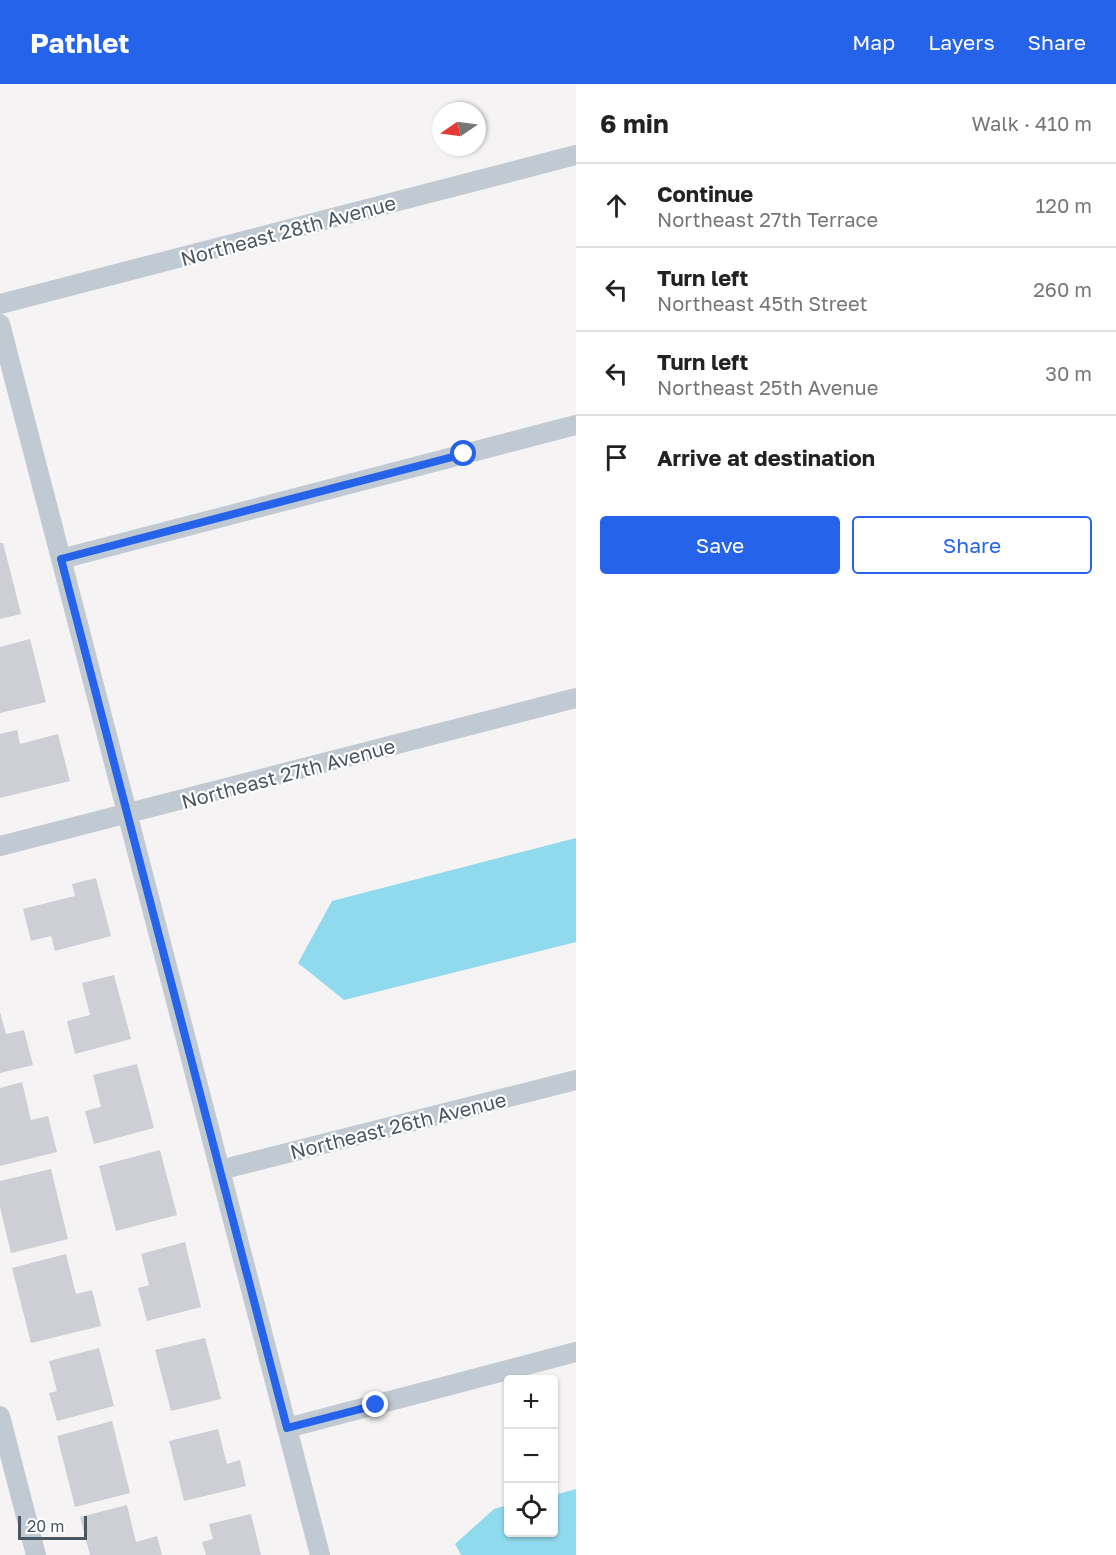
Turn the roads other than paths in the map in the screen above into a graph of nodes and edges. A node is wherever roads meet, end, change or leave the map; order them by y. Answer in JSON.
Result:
{"nodes":[{"id":1,"x":576,"y":155,"type":"edge"},
{"id":2,"x":0,"y":304,"type":"edge"},
{"id":3,"x":0,"y":324,"type":"edge"},
{"id":4,"x":576,"y":425,"type":"edge"},
{"id":5,"x":61,"y":559,"type":"junction"},
{"id":6,"x":576,"y":698,"type":"edge"},
{"id":7,"x":127,"y":815,"type":"junction"},
{"id":8,"x":0,"y":846,"type":"edge"},
{"id":9,"x":576,"y":1080,"type":"edge"},
{"id":10,"x":220,"y":1170,"type":"junction"},
{"id":11,"x":576,"y":1352,"type":"edge"},
{"id":12,"x":0,"y":1416,"type":"edge"},
{"id":13,"x":287,"y":1428,"type":"junction"},
{"id":14,"x":36,"y":1555,"type":"edge"},
{"id":15,"x":320,"y":1555,"type":"edge"}],
"edges":[{"from":1,"to":2,"type":"street","name":"Northeast 28th Avenue"},
{"from":3,"to":5,"type":"street"},
{"from":4,"to":5,"type":"street"},
{"from":5,"to":7,"type":"street"},
{"from":6,"to":7,"type":"street","name":"Northeast 27th Avenue"},
{"from":7,"to":8,"type":"street","name":"Northeast 27th Avenue"},
{"from":7,"to":10,"type":"street"},
{"from":9,"to":10,"type":"street","name":"Northeast 26th Avenue"},
{"from":10,"to":13,"type":"street"},
{"from":11,"to":13,"type":"street"},
{"from":12,"to":14,"type":"street"},
{"from":13,"to":15,"type":"street"}]}
